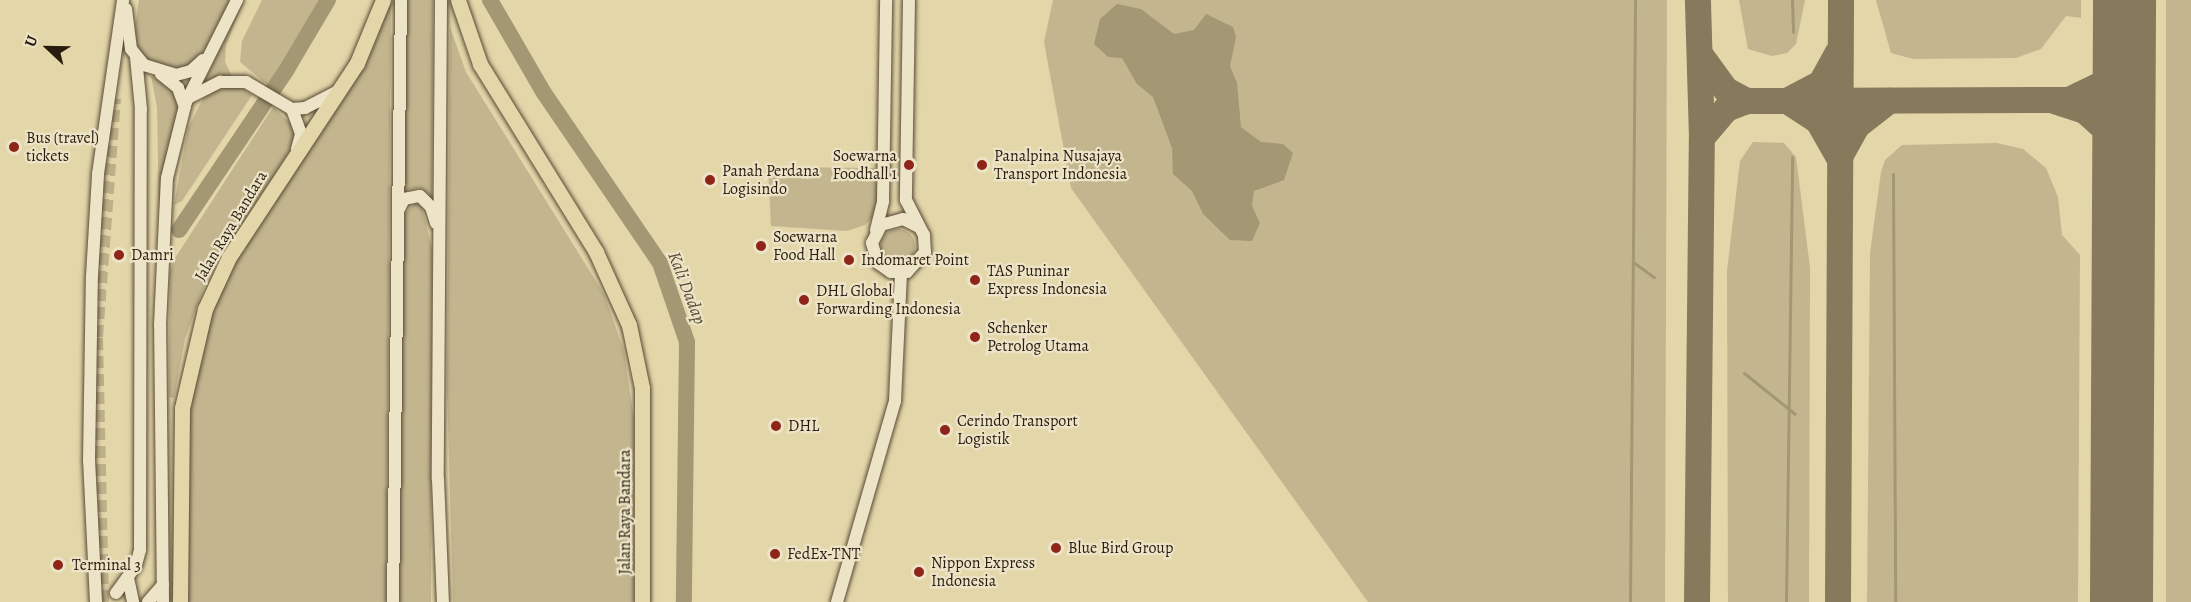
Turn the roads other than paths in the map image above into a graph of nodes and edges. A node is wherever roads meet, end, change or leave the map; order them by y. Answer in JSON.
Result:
{"nodes":[{"id":1,"x":237,"y":0,"type":"edge"},
{"id":2,"x":383,"y":0,"type":"edge"},
{"id":3,"x":401,"y":0,"type":"edge"},
{"id":4,"x":441,"y":0,"type":"edge"},
{"id":5,"x":458,"y":0,"type":"edge"},
{"id":6,"x":886,"y":0,"type":"edge"},
{"id":7,"x":909,"y":0,"type":"edge"},
{"id":8,"x":126,"y":3,"type":"edge"},
{"id":9,"x":218,"y":39,"type":"junction"},
{"id":10,"x":136,"y":57,"type":"junction"},
{"id":11,"x":159,"y":73,"type":"junction"},
{"id":12,"x":345,"y":83,"type":"junction"},
{"id":13,"x":115,"y":99,"type":"tunnel mouth"},
{"id":14,"x":186,"y":105,"type":"junction"},
{"id":15,"x":290,"y":108,"type":"junction"},
{"id":16,"x":291,"y":161,"type":"junction"},
{"id":17,"x":398,"y":216,"type":"junction"},
{"id":18,"x":918,"y":226,"type":"junction"},
{"id":19,"x":876,"y":231,"type":"junction"},
{"id":20,"x":440,"y":248,"type":"junction"},
{"id":21,"x":901,"y":273,"type":"junction"},
{"id":22,"x":128,"y":578,"type":"junction"},
{"id":23,"x":163,"y":585,"type":"junction"},
{"id":24,"x":116,"y":593,"type":"dead end"},
{"id":25,"x":96,"y":602,"type":"edge"},
{"id":26,"x":133,"y":602,"type":"edge"},
{"id":27,"x":148,"y":602,"type":"edge"},
{"id":28,"x":163,"y":602,"type":"edge"},
{"id":29,"x":180,"y":602,"type":"edge"},
{"id":30,"x":393,"y":602,"type":"edge"},
{"id":31,"x":443,"y":602,"type":"edge"},
{"id":32,"x":642,"y":602,"type":"edge"},
{"id":33,"x":837,"y":602,"type":"edge"}],
"edges":[{"from":1,"to":9,"type":"street"},
{"from":2,"to":12,"type":"main road","name":"Jalan Raya Bandara"},
{"from":3,"to":17,"type":"street"},
{"from":4,"to":20,"type":"street"},
{"from":5,"to":32,"type":"main road","name":"Jalan Raya Bandara"},
{"from":6,"to":19,"type":"street"},
{"from":7,"to":18,"type":"street"},
{"from":8,"to":10,"type":"street"},
{"from":8,"to":13,"type":"street"},
{"from":8,"to":25,"type":"street"},
{"from":9,"to":11,"type":"street"},
{"from":9,"to":14,"type":"street"},
{"from":10,"to":11,"type":"street"},
{"from":10,"to":22,"type":"street"},
{"from":11,"to":14,"type":"street"},
{"from":12,"to":15,"type":"street"},
{"from":12,"to":16,"type":"main road","name":"Jalan Raya Bandara"},
{"from":14,"to":15,"type":"street"},
{"from":14,"to":23,"type":"street"},
{"from":15,"to":16,"type":"street"},
{"from":16,"to":29,"type":"main road","name":"Jalan Raya Bandara"},
{"from":17,"to":20,"type":"street"},
{"from":17,"to":30,"type":"street"},
{"from":18,"to":19,"type":"street"},
{"from":18,"to":21,"type":"street"},
{"from":19,"to":21,"type":"street"},
{"from":20,"to":31,"type":"street"},
{"from":21,"to":33,"type":"street"},
{"from":22,"to":24,"type":"street"},
{"from":22,"to":26,"type":"street"},
{"from":23,"to":27,"type":"street"},
{"from":23,"to":28,"type":"street"}]}
